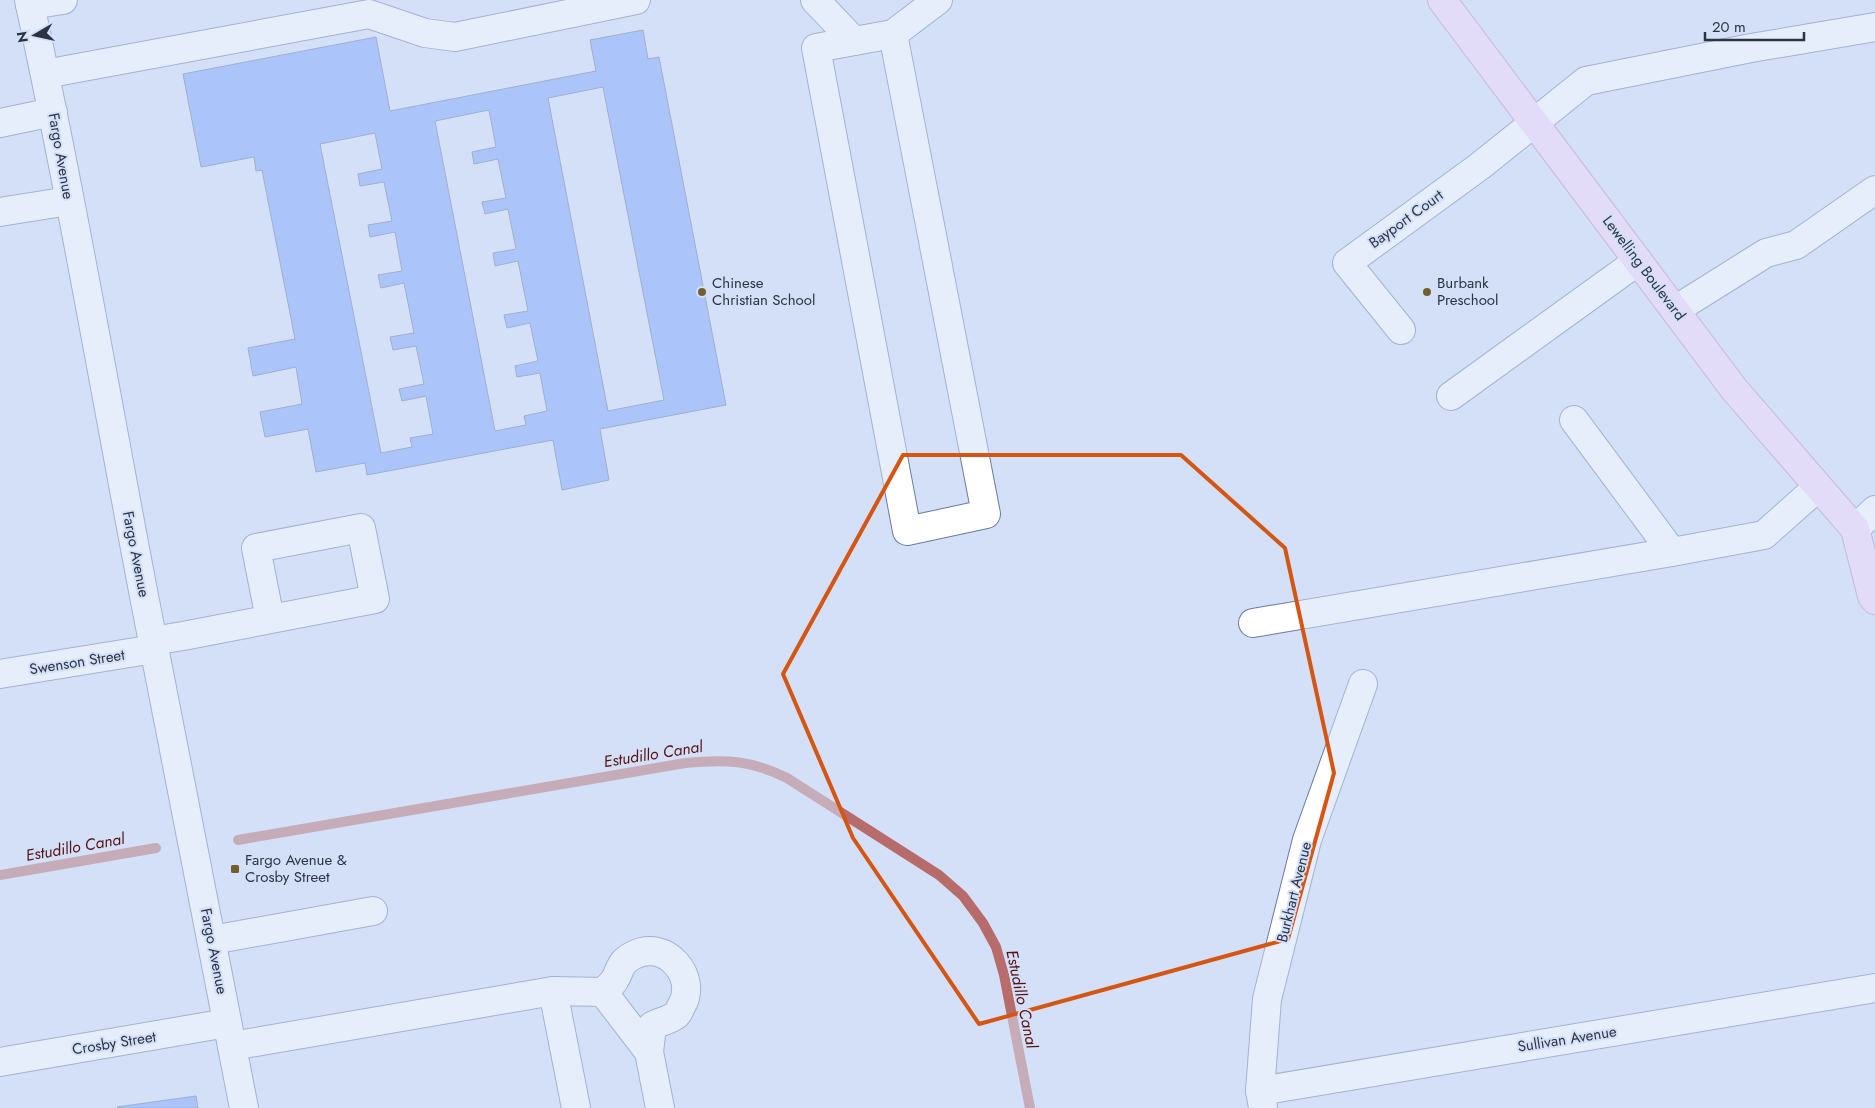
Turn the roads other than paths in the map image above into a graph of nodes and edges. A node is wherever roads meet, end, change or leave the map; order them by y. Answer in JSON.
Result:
{"nodes":[{"id":1,"x":63,"y":0,"type":"edge"},
{"id":2,"x":636,"y":0,"type":"edge"},
{"id":3,"x":815,"y":0,"type":"edge"},
{"id":4,"x":938,"y":0,"type":"edge"},
{"id":5,"x":1442,"y":0,"type":"edge"},
{"id":6,"x":30,"y":3,"type":"edge"},
{"id":7,"x":1875,"y":27,"type":"edge"},
{"id":8,"x":893,"y":34,"type":"junction"},
{"id":9,"x":854,"y":41,"type":"junction"},
{"id":10,"x":45,"y":74,"type":"junction"},
{"id":11,"x":53,"y":112,"type":"junction"},
{"id":12,"x":1534,"y":122,"type":"junction"},
{"id":13,"x":0,"y":123,"type":"edge"},
{"id":14,"x":1875,"y":190,"type":"edge"},
{"id":15,"x":69,"y":201,"type":"junction"},
{"id":16,"x":0,"y":212,"type":"edge"},
{"id":17,"x":1638,"y":261,"type":"junction"},
{"id":18,"x":1675,"y":310,"type":"junction"},
{"id":19,"x":1401,"y":330,"type":"dead end"},
{"id":20,"x":1451,"y":396,"type":"dead end"},
{"id":21,"x":1574,"y":420,"type":"dead end"},
{"id":22,"x":1818,"y":487,"type":"junction"},
{"id":23,"x":1875,"y":510,"type":"edge"},
{"id":24,"x":1865,"y":533,"type":"edge"},
{"id":25,"x":1672,"y":552,"type":"junction"},
{"id":26,"x":1875,"y":600,"type":"edge"},
{"id":27,"x":270,"y":619,"type":"junction"},
{"id":28,"x":1253,"y":623,"type":"dead end"},
{"id":29,"x":153,"y":645,"type":"junction"},
{"id":30,"x":0,"y":674,"type":"edge"},
{"id":31,"x":1363,"y":684,"type":"dead end"},
{"id":32,"x":373,"y":911,"type":"dead end"},
{"id":33,"x":212,"y":940,"type":"junction"},
{"id":34,"x":1875,"y":988,"type":"edge"},
{"id":35,"x":553,"y":991,"type":"junction"},
{"id":36,"x":603,"y":992,"type":"junction"},
{"id":37,"x":230,"y":1035,"type":"junction"},
{"id":38,"x":649,"y":1052,"type":"junction"},
{"id":39,"x":0,"y":1062,"type":"edge"},
{"id":40,"x":1262,"y":1099,"type":"edge"},
{"id":41,"x":244,"y":1108,"type":"edge"},
{"id":42,"x":576,"y":1108,"type":"edge"},
{"id":43,"x":660,"y":1108,"type":"edge"}],
"edges":[{"from":1,"to":6,"type":"street"},
{"from":2,"to":10,"type":"street"},
{"from":3,"to":9,"type":"street"},
{"from":4,"to":8,"type":"street"},
{"from":5,"to":12,"type":"main road","name":"Lewelling Boulevard"},
{"from":6,"to":10,"type":"street","name":"Fargo Avenue"},
{"from":7,"to":12,"type":"street"},
{"from":8,"to":9,"type":"street"},
{"from":8,"to":9,"type":"street"},
{"from":10,"to":11,"type":"street","name":"Fargo Avenue"},
{"from":11,"to":13,"type":"street"},
{"from":11,"to":15,"type":"street","name":"Fargo Avenue"},
{"from":12,"to":17,"type":"main road","name":"Lewelling Boulevard"},
{"from":12,"to":19,"type":"street","name":"Bayport Court"},
{"from":14,"to":18,"type":"street"},
{"from":15,"to":16,"type":"street"},
{"from":15,"to":29,"type":"street","name":"Fargo Avenue"},
{"from":17,"to":18,"type":"main road","name":"Lewelling Boulevard"},
{"from":17,"to":20,"type":"street"},
{"from":18,"to":22,"type":"main road","name":"Lewelling Boulevard"},
{"from":21,"to":25,"type":"street"},
{"from":22,"to":24,"type":"main road","name":"Lewelling Boulevard"},
{"from":22,"to":25,"type":"street"},
{"from":23,"to":24,"type":"street"},
{"from":24,"to":26,"type":"main road","name":"Lewelling Boulevard"},
{"from":25,"to":28,"type":"street"},
{"from":27,"to":27,"type":"street","name":"Swenson Street"},
{"from":27,"to":29,"type":"street","name":"Swenson Street"},
{"from":29,"to":30,"type":"street","name":"Swenson Street"},
{"from":29,"to":33,"type":"street","name":"Fargo Avenue"},
{"from":31,"to":40,"type":"street","name":"Burkhart Avenue"},
{"from":32,"to":33,"type":"street"},
{"from":33,"to":37,"type":"street","name":"Fargo Avenue"},
{"from":34,"to":40,"type":"street","name":"Sullivan Avenue"},
{"from":35,"to":36,"type":"street","name":"Crosby Street"},
{"from":35,"to":37,"type":"street","name":"Crosby Street"},
{"from":35,"to":42,"type":"street"},
{"from":36,"to":38,"type":"street"},
{"from":36,"to":38,"type":"street"},
{"from":37,"to":39,"type":"street","name":"Crosby Street"},
{"from":37,"to":41,"type":"street","name":"Fargo Avenue"},
{"from":38,"to":43,"type":"street"}]}
